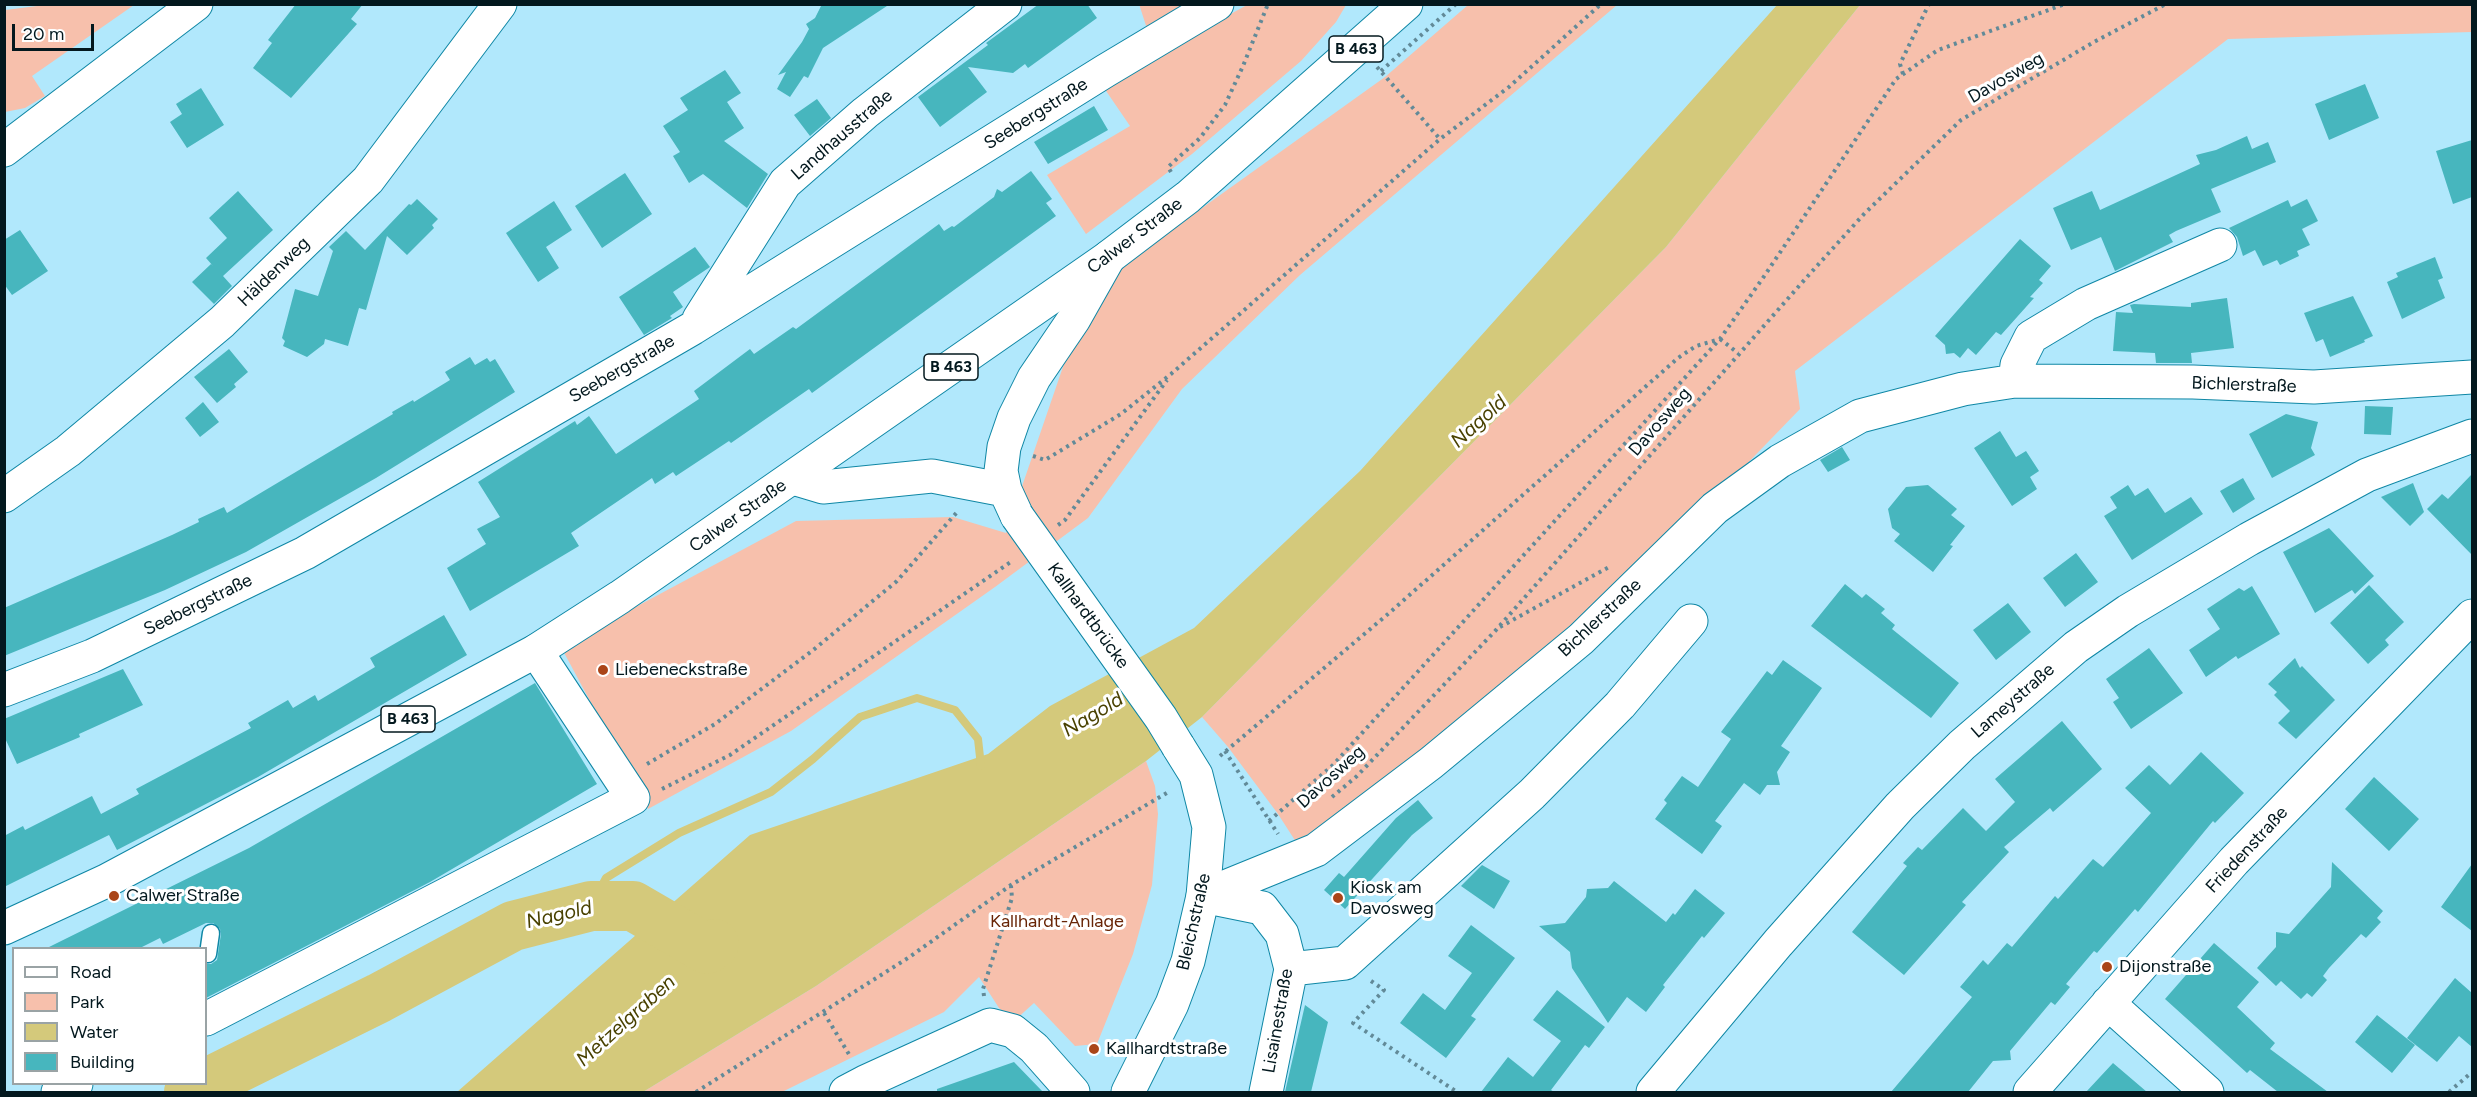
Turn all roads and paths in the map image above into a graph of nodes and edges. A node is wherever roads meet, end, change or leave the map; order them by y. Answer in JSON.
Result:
{"nodes":[{"id":1,"x":196,"y":4,"type":"edge"},
{"id":2,"x":500,"y":4,"type":"edge"},
{"id":3,"x":1005,"y":4,"type":"edge"},
{"id":4,"x":1217,"y":4,"type":"edge"},
{"id":5,"x":1268,"y":4,"type":"edge"},
{"id":6,"x":1406,"y":4,"type":"edge"},
{"id":7,"x":1456,"y":4,"type":"edge"},
{"id":8,"x":1601,"y":4,"type":"edge"},
{"id":9,"x":1929,"y":4,"type":"edge"},
{"id":10,"x":2065,"y":4,"type":"edge"},
{"id":11,"x":2166,"y":4,"type":"edge"},
{"id":12,"x":1359,"y":46,"type":"junction"},
{"id":13,"x":1381,"y":71,"type":"junction"},
{"id":14,"x":1903,"y":74,"type":"junction"},
{"id":15,"x":1440,"y":139,"type":"junction"},
{"id":16,"x":4,"y":150,"type":"edge"},
{"id":17,"x":1168,"y":167,"type":"dead end"},
{"id":18,"x":2220,"y":245,"type":"dead end"},
{"id":19,"x":1109,"y":257,"type":"junction"},
{"id":20,"x":693,"y":328,"type":"junction"},
{"id":21,"x":1720,"y":339,"type":"junction"},
{"id":22,"x":1738,"y":353,"type":"junction"},
{"id":23,"x":1171,"y":374,"type":"junction"},
{"id":24,"x":2472,"y":377,"type":"edge"},
{"id":25,"x":2015,"y":381,"type":"junction"},
{"id":26,"x":2472,"y":436,"type":"edge"},
{"id":27,"x":1004,"y":447,"type":"junction"},
{"id":28,"x":793,"y":478,"type":"junction"},
{"id":29,"x":4,"y":496,"type":"edge"},
{"id":30,"x":1001,"y":497,"type":"junction"},
{"id":31,"x":1057,"y":526,"type":"dead end"},
{"id":32,"x":1013,"y":560,"type":"dead end"},
{"id":33,"x":1610,"y":566,"type":"dead end"},
{"id":34,"x":2472,"y":616,"type":"edge"},
{"id":35,"x":1691,"y":621,"type":"dead end"},
{"id":36,"x":1496,"y":630,"type":"junction"},
{"id":37,"x":536,"y":651,"type":"junction"},
{"id":38,"x":4,"y":690,"type":"edge"},
{"id":39,"x":1178,"y":746,"type":"joint"},
{"id":40,"x":1225,"y":751,"type":"junction"},
{"id":41,"x":1196,"y":775,"type":"junction"},
{"id":42,"x":627,"y":789,"type":"junction"},
{"id":43,"x":1331,"y":798,"type":"dead end"},
{"id":44,"x":1269,"y":821,"type":"junction"},
{"id":45,"x":1281,"y":839,"type":"dead end"},
{"id":46,"x":1011,"y":885,"type":"junction"},
{"id":47,"x":1203,"y":896,"type":"junction"},
{"id":48,"x":4,"y":928,"type":"edge"},
{"id":49,"x":211,"y":933,"type":"dead end"},
{"id":50,"x":208,"y":954,"type":"dead end"},
{"id":51,"x":1345,"y":963,"type":"junction"},
{"id":52,"x":1291,"y":969,"type":"junction"},
{"id":53,"x":2109,"y":1004,"type":"junction"},
{"id":54,"x":824,"y":1013,"type":"junction"},
{"id":55,"x":207,"y":1018,"type":"edge"},
{"id":56,"x":990,"y":1025,"type":"junction"},
{"id":57,"x":2471,"y":1073,"type":"edge"},
{"id":58,"x":72,"y":1085,"type":"edge"},
{"id":59,"x":855,"y":1087,"type":"edge"},
{"id":60,"x":58,"y":1092,"type":"edge"},
{"id":61,"x":696,"y":1092,"type":"edge"},
{"id":62,"x":1073,"y":1092,"type":"edge"},
{"id":63,"x":1128,"y":1092,"type":"edge"},
{"id":64,"x":1266,"y":1092,"type":"edge"},
{"id":65,"x":1457,"y":1092,"type":"edge"},
{"id":66,"x":1653,"y":1092,"type":"edge"},
{"id":67,"x":2030,"y":1092,"type":"edge"},
{"id":68,"x":2207,"y":1092,"type":"edge"},
{"id":69,"x":2449,"y":1092,"type":"edge"}],
"edges":[{"from":1,"to":16,"type":"street"},
{"from":2,"to":29,"type":"street","name":"Häldenweg"},
{"from":3,"to":20,"type":"street","name":"Landhausstraße"},
{"from":4,"to":20,"type":"street","name":"Seebergstraße"},
{"from":5,"to":17,"type":"path"},
{"from":6,"to":12,"type":"street","name":"Calwer Straße","number":"B 463"},
{"from":7,"to":13,"type":"path"},
{"from":8,"to":15,"type":"path"},
{"from":9,"to":14,"type":"path"},
{"from":10,"to":14,"type":"path"},
{"from":11,"to":22,"type":"path","name":"Davosweg"},
{"from":12,"to":13,"type":"path"},
{"from":12,"to":19,"type":"street","name":"Calwer Straße","number":"B 463"},
{"from":13,"to":15,"type":"path"},
{"from":14,"to":21,"type":"path"},
{"from":15,"to":23,"type":"path"},
{"from":18,"to":25,"type":"street"},
{"from":19,"to":27,"type":"street"},
{"from":19,"to":28,"type":"street","name":"Calwer Straße","number":"B 463"},
{"from":20,"to":38,"type":"street","name":"Seebergstraße"},
{"from":21,"to":22,"type":"path"},
{"from":21,"to":40,"type":"path"},
{"from":21,"to":44,"type":"path"},
{"from":22,"to":36,"type":"path","name":"Davosweg"},
{"from":23,"to":27,"type":"path"},
{"from":23,"to":31,"type":"path"},
{"from":24,"to":25,"type":"street","name":"Bichlerstraße"},
{"from":25,"to":47,"type":"street","name":"Bichlerstraße"},
{"from":26,"to":66,"type":"street","name":"Lameystraße"},
{"from":27,"to":30,"type":"street"},
{"from":28,"to":30,"type":"street"},
{"from":28,"to":37,"type":"street","name":"Calwer Straße","number":"B 463"},
{"from":30,"to":39,"type":"street","name":"Kallhardtbrücke","bridge":true},
{"from":30,"to":42,"type":"path"},
{"from":32,"to":42,"type":"path"},
{"from":33,"to":36,"type":"path"},
{"from":34,"to":53,"type":"street","name":"Friedenstraße"},
{"from":35,"to":51,"type":"street"},
{"from":36,"to":43,"type":"path","name":"Davosweg"},
{"from":37,"to":42,"type":"street"},
{"from":37,"to":48,"type":"street","name":"Calwer Straße","number":"B 463"},
{"from":39,"to":41,"type":"street","name":"Bleichstraße"},
{"from":40,"to":41,"type":"path"},
{"from":40,"to":44,"type":"path"},
{"from":41,"to":46,"type":"path"},
{"from":41,"to":47,"type":"street","name":"Bleichstraße"},
{"from":42,"to":55,"type":"street"},
{"from":44,"to":45,"type":"path"},
{"from":46,"to":54,"type":"path"},
{"from":46,"to":56,"type":"path"},
{"from":47,"to":52,"type":"street","name":"Lisainestraße"},
{"from":47,"to":63,"type":"street","name":"Bleichstraße"},
{"from":49,"to":50,"type":"lane"},
{"from":51,"to":52,"type":"street"},
{"from":51,"to":65,"type":"path"},
{"from":52,"to":64,"type":"street","name":"Lisainestraße"},
{"from":53,"to":67,"type":"street","name":"Friedenstraße"},
{"from":53,"to":68,"type":"street"},
{"from":54,"to":59,"type":"path"},
{"from":54,"to":61,"type":"path"},
{"from":56,"to":59,"type":"street"},
{"from":56,"to":62,"type":"street"},
{"from":57,"to":69,"type":"path"},
{"from":58,"to":60,"type":"street"}]}
